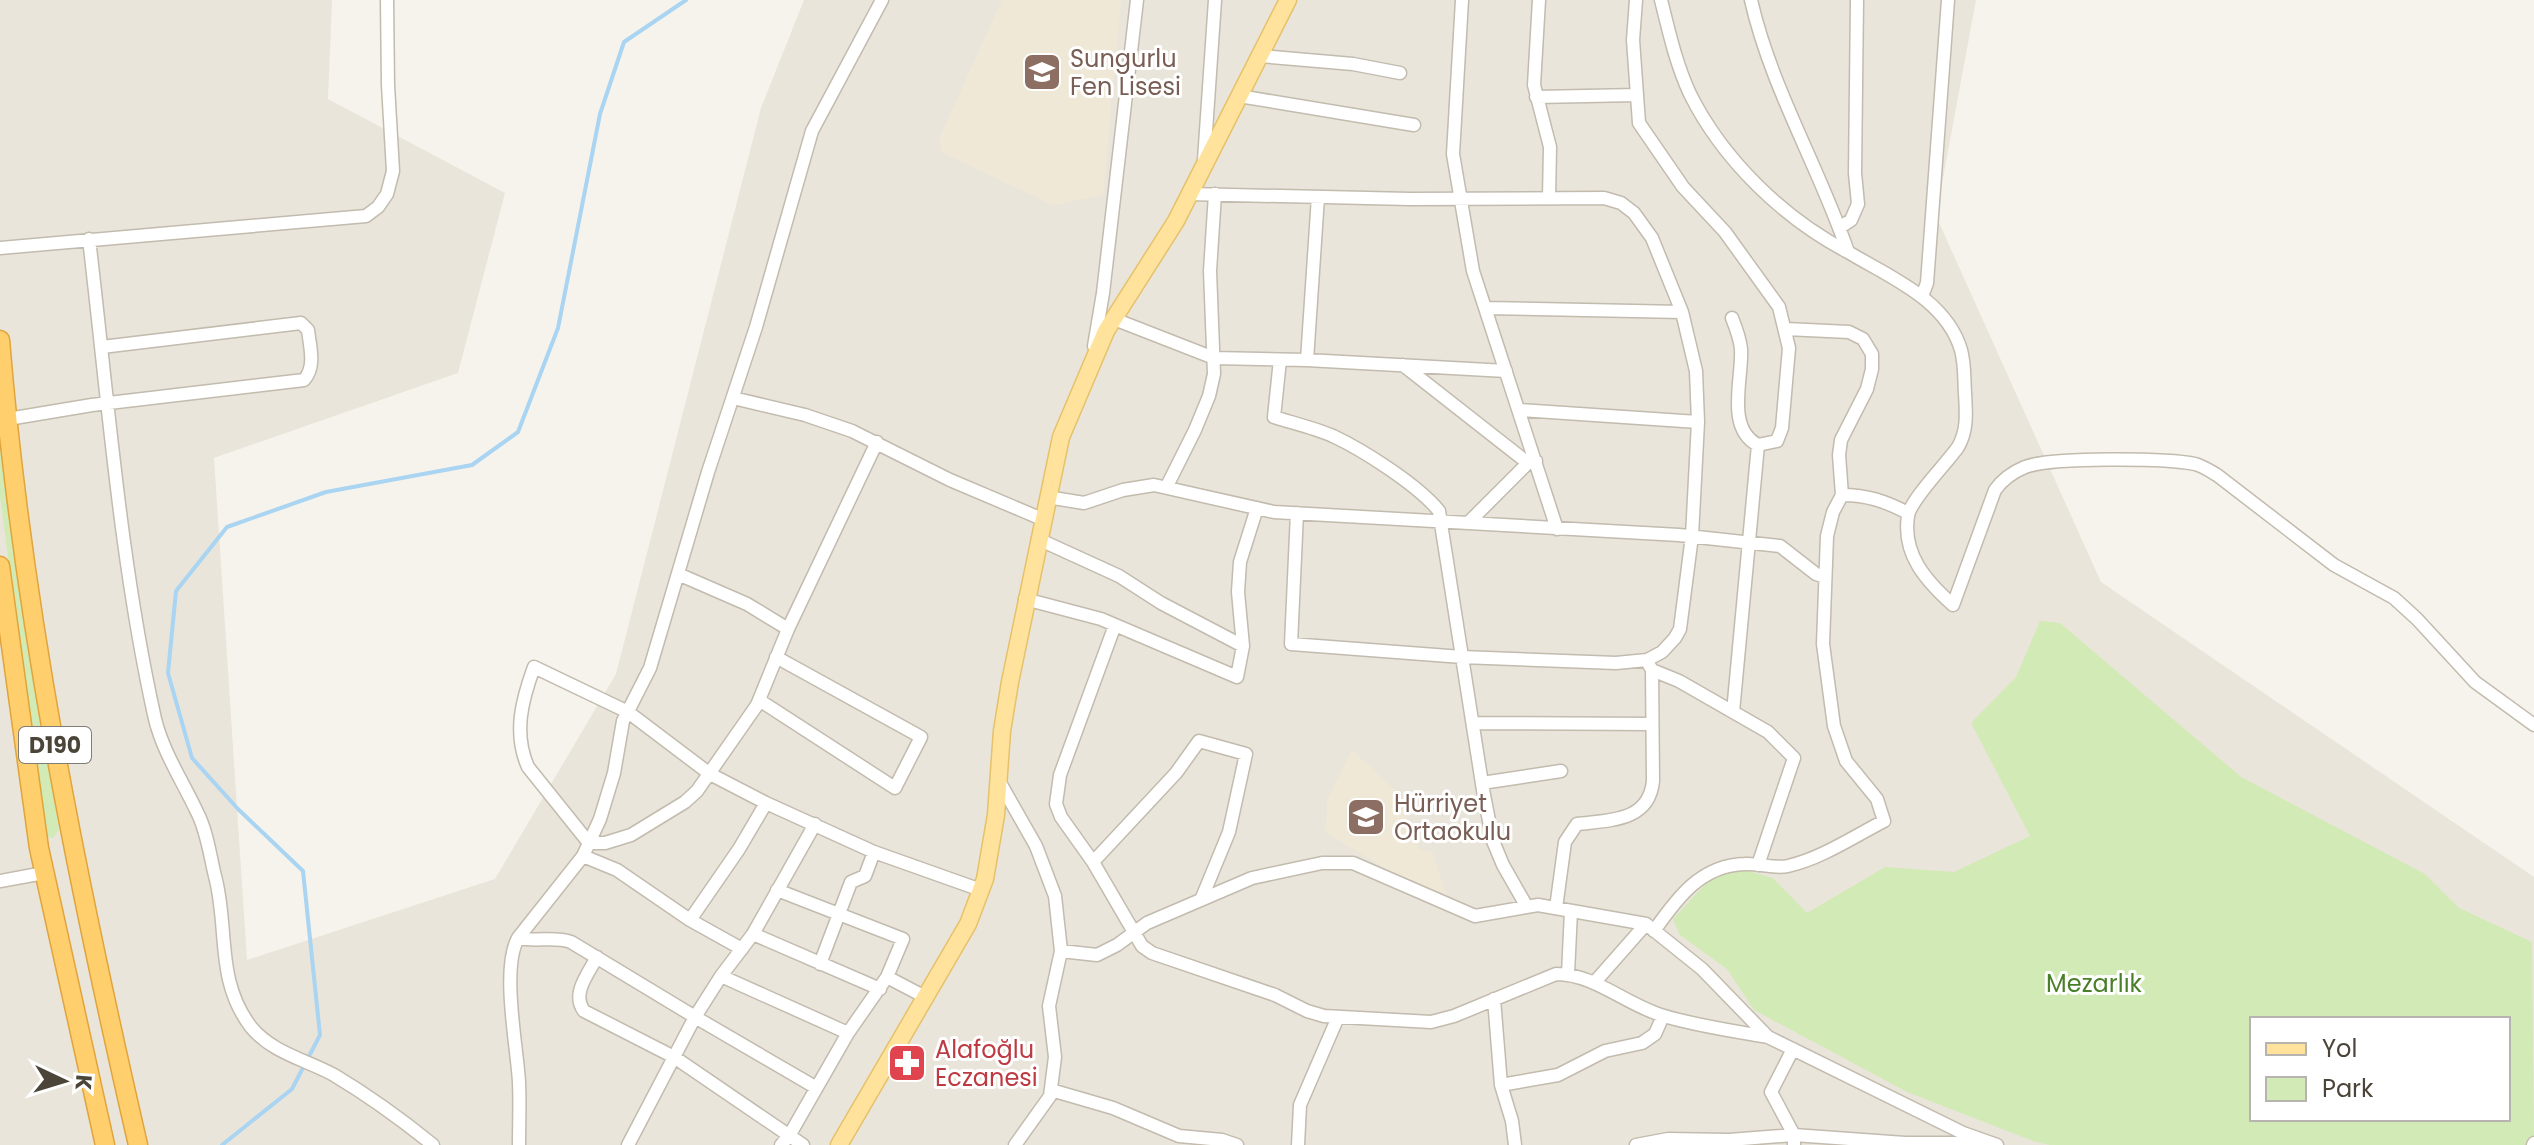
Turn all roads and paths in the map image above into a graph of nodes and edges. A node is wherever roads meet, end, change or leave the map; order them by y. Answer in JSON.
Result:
{"nodes":[{"id":1,"x":387,"y":0,"type":"edge"},
{"id":2,"x":882,"y":0,"type":"edge"},
{"id":3,"x":1137,"y":0,"type":"edge"},
{"id":4,"x":1215,"y":0,"type":"edge"},
{"id":5,"x":1288,"y":0,"type":"edge"},
{"id":6,"x":1462,"y":0,"type":"edge"},
{"id":7,"x":1539,"y":0,"type":"edge"},
{"id":8,"x":1636,"y":0,"type":"edge"},
{"id":9,"x":1661,"y":0,"type":"edge"},
{"id":10,"x":1751,"y":0,"type":"edge"},
{"id":11,"x":1857,"y":0,"type":"edge"},
{"id":12,"x":1948,"y":0,"type":"edge"},
{"id":13,"x":1260,"y":56,"type":"junction"},
{"id":14,"x":1400,"y":73,"type":"dead end"},
{"id":15,"x":1637,"y":95,"type":"junction"},
{"id":16,"x":1239,"y":96,"type":"junction"},
{"id":17,"x":1536,"y":97,"type":"junction"},
{"id":18,"x":1414,"y":125,"type":"dead end"},
{"id":19,"x":1204,"y":165,"type":"junction"},
{"id":20,"x":1189,"y":194,"type":"junction"},
{"id":21,"x":1215,"y":194,"type":"junction"},
{"id":22,"x":1318,"y":197,"type":"junction"},
{"id":23,"x":1460,"y":198,"type":"junction"},
{"id":24,"x":1549,"y":198,"type":"junction"},
{"id":25,"x":1839,"y":228,"type":"junction"},
{"id":26,"x":89,"y":239,"type":"junction"},
{"id":27,"x":0,"y":248,"type":"edge"},
{"id":28,"x":1848,"y":252,"type":"junction"},
{"id":29,"x":1922,"y":296,"type":"junction"},
{"id":30,"x":1485,"y":308,"type":"junction"},
{"id":31,"x":1682,"y":312,"type":"junction"},
{"id":32,"x":1732,"y":318,"type":"dead end"},
{"id":33,"x":1114,"y":319,"type":"junction"},
{"id":34,"x":1786,"y":329,"type":"junction"},
{"id":35,"x":0,"y":340,"type":"edge"},
{"id":36,"x":102,"y":347,"type":"junction"},
{"id":37,"x":1214,"y":358,"type":"junction"},
{"id":38,"x":1280,"y":360,"type":"junction"},
{"id":39,"x":1307,"y":360,"type":"junction"},
{"id":40,"x":1403,"y":365,"type":"junction"},
{"id":41,"x":1091,"y":368,"type":"junction"},
{"id":42,"x":1506,"y":371,"type":"junction"},
{"id":43,"x":733,"y":398,"type":"junction"},
{"id":44,"x":108,"y":404,"type":"junction"},
{"id":45,"x":1519,"y":410,"type":"junction"},
{"id":46,"x":8,"y":419,"type":"junction"},
{"id":47,"x":1698,"y":422,"type":"junction"},
{"id":48,"x":877,"y":442,"type":"junction"},
{"id":49,"x":1758,"y":445,"type":"junction"},
{"id":50,"x":1532,"y":462,"type":"junction"},
{"id":51,"x":1167,"y":486,"type":"junction"},
{"id":52,"x":1842,"y":495,"type":"junction"},
{"id":53,"x":1047,"y":497,"type":"junction"},
{"id":54,"x":1257,"y":508,"type":"junction"},
{"id":55,"x":1297,"y":513,"type":"junction"},
{"id":56,"x":1908,"y":513,"type":"junction"},
{"id":57,"x":1042,"y":519,"type":"junction"},
{"id":58,"x":1442,"y":521,"type":"junction"},
{"id":59,"x":1468,"y":523,"type":"junction"},
{"id":60,"x":1557,"y":529,"type":"junction"},
{"id":61,"x":1692,"y":536,"type":"junction"},
{"id":62,"x":1038,"y":539,"type":"junction"},
{"id":63,"x":1750,"y":543,"type":"junction"},
{"id":64,"x":0,"y":566,"type":"edge"},
{"id":65,"x":678,"y":574,"type":"junction"},
{"id":66,"x":1825,"y":577,"type":"junction"},
{"id":67,"x":1025,"y":599,"type":"junction"},
{"id":68,"x":1115,"y":625,"type":"junction"},
{"id":69,"x":788,"y":629,"type":"junction"},
{"id":70,"x":1243,"y":646,"type":"junction"},
{"id":71,"x":776,"y":657,"type":"junction"},
{"id":72,"x":1462,"y":657,"type":"junction"},
{"id":73,"x":1649,"y":665,"type":"junction"},
{"id":74,"x":759,"y":700,"type":"junction"},
{"id":75,"x":628,"y":712,"type":"junction"},
{"id":76,"x":1733,"y":712,"type":"junction"},
{"id":77,"x":1473,"y":723,"type":"junction"},
{"id":78,"x":1652,"y":724,"type":"junction"},
{"id":79,"x":2534,"y":725,"type":"edge"},
{"id":80,"x":1561,"y":771,"type":"dead end"},
{"id":81,"x":710,"y":774,"type":"junction"},
{"id":82,"x":999,"y":781,"type":"junction"},
{"id":83,"x":1482,"y":783,"type":"junction"},
{"id":84,"x":766,"y":803,"type":"junction"},
{"id":85,"x":815,"y":824,"type":"junction"},
{"id":86,"x":589,"y":843,"type":"junction"},
{"id":87,"x":874,"y":852,"type":"junction"},
{"id":88,"x":583,"y":856,"type":"junction"},
{"id":89,"x":1093,"y":862,"type":"junction"},
{"id":90,"x":1758,"y":865,"type":"junction"},
{"id":91,"x":44,"y":873,"type":"junction"},
{"id":92,"x":0,"y":881,"type":"edge"},
{"id":93,"x":777,"y":890,"type":"junction"},
{"id":94,"x":981,"y":890,"type":"junction"},
{"id":95,"x":1201,"y":900,"type":"junction"},
{"id":96,"x":1527,"y":907,"type":"junction"},
{"id":97,"x":1556,"y":908,"type":"junction"},
{"id":98,"x":1571,"y":911,"type":"junction"},
{"id":99,"x":839,"y":915,"type":"junction"},
{"id":100,"x":690,"y":920,"type":"junction"},
{"id":101,"x":1650,"y":927,"type":"junction"},
{"id":102,"x":1135,"y":932,"type":"junction"},
{"id":103,"x":753,"y":934,"type":"junction"},
{"id":104,"x":518,"y":938,"type":"junction"},
{"id":105,"x":742,"y":949,"type":"junction"},
{"id":106,"x":1061,"y":951,"type":"junction"},
{"id":107,"x":597,"y":957,"type":"junction"},
{"id":108,"x":820,"y":964,"type":"junction"},
{"id":109,"x":1568,"y":974,"type":"junction"},
{"id":110,"x":721,"y":976,"type":"junction"},
{"id":111,"x":887,"y":977,"type":"junction"},
{"id":112,"x":1594,"y":983,"type":"junction"},
{"id":113,"x":880,"y":989,"type":"junction"},
{"id":114,"x":927,"y":998,"type":"junction"},
{"id":115,"x":1494,"y":999,"type":"junction"},
{"id":116,"x":1663,"y":1016,"type":"junction"},
{"id":117,"x":695,"y":1017,"type":"junction"},
{"id":118,"x":1338,"y":1017,"type":"junction"},
{"id":119,"x":848,"y":1033,"type":"junction"},
{"id":120,"x":1768,"y":1037,"type":"junction"},
{"id":121,"x":1793,"y":1049,"type":"junction"},
{"id":122,"x":674,"y":1057,"type":"junction"},
{"id":123,"x":1501,"y":1085,"type":"junction"},
{"id":124,"x":815,"y":1087,"type":"junction"},
{"id":125,"x":1051,"y":1090,"type":"junction"},
{"id":126,"x":1932,"y":1118,"type":"junction"},
{"id":127,"x":785,"y":1140,"type":"edge"},
{"id":128,"x":1794,"y":1140,"type":"edge"},
{"id":129,"x":1721,"y":1142,"type":"edge"},
{"id":130,"x":1860,"y":1142,"type":"edge"},
{"id":131,"x":1017,"y":1144,"type":"edge"},
{"id":132,"x":1942,"y":1144,"type":"edge"},
{"id":133,"x":1994,"y":1144,"type":"edge"},
{"id":134,"x":105,"y":1145,"type":"edge"},
{"id":135,"x":138,"y":1145,"type":"edge"},
{"id":136,"x":433,"y":1145,"type":"edge"},
{"id":137,"x":519,"y":1145,"type":"edge"},
{"id":138,"x":628,"y":1145,"type":"edge"},
{"id":139,"x":803,"y":1145,"type":"edge"},
{"id":140,"x":839,"y":1145,"type":"edge"},
{"id":141,"x":1237,"y":1145,"type":"edge"},
{"id":142,"x":1298,"y":1145,"type":"edge"},
{"id":143,"x":1515,"y":1145,"type":"edge"},
{"id":144,"x":1636,"y":1145,"type":"edge"}],
"edges":[{"from":1,"to":26,"type":"street"},
{"from":2,"to":43,"type":"street"},
{"from":3,"to":41,"type":"street"},
{"from":4,"to":19,"type":"street"},
{"from":5,"to":13,"type":"main road"},
{"from":6,"to":23,"type":"street"},
{"from":7,"to":17,"type":"street"},
{"from":8,"to":15,"type":"street"},
{"from":9,"to":28,"type":"street"},
{"from":10,"to":25,"type":"street"},
{"from":11,"to":25,"type":"street"},
{"from":12,"to":29,"type":"street"},
{"from":13,"to":14,"type":"street"},
{"from":13,"to":16,"type":"main road"},
{"from":15,"to":17,"type":"street"},
{"from":15,"to":34,"type":"street"},
{"from":16,"to":18,"type":"street"},
{"from":16,"to":19,"type":"main road"},
{"from":17,"to":24,"type":"street"},
{"from":19,"to":20,"type":"main road"},
{"from":20,"to":21,"type":"street"},
{"from":20,"to":33,"type":"main road"},
{"from":21,"to":22,"type":"street"},
{"from":21,"to":37,"type":"street"},
{"from":22,"to":23,"type":"street"},
{"from":22,"to":39,"type":"street"},
{"from":23,"to":24,"type":"street"},
{"from":23,"to":30,"type":"street"},
{"from":24,"to":31,"type":"street"},
{"from":25,"to":28,"type":"street"},
{"from":26,"to":27,"type":"street"},
{"from":26,"to":36,"type":"street"},
{"from":28,"to":29,"type":"street"},
{"from":29,"to":56,"type":"street"},
{"from":30,"to":31,"type":"street"},
{"from":30,"to":42,"type":"street"},
{"from":31,"to":47,"type":"street"},
{"from":32,"to":49,"type":"street"},
{"from":33,"to":37,"type":"street"},
{"from":33,"to":41,"type":"main road"},
{"from":34,"to":49,"type":"street"},
{"from":34,"to":52,"type":"street"},
{"from":35,"to":46,"type":"highway","number":"D190"},
{"from":36,"to":44,"type":"street"},
{"from":36,"to":44,"type":"street"},
{"from":37,"to":38,"type":"street"},
{"from":37,"to":51,"type":"street"},
{"from":38,"to":39,"type":"street"},
{"from":38,"to":58,"type":"street"},
{"from":39,"to":40,"type":"street"},
{"from":40,"to":42,"type":"street"},
{"from":40,"to":50,"type":"street"},
{"from":41,"to":53,"type":"main road"},
{"from":42,"to":45,"type":"street"},
{"from":43,"to":48,"type":"street"},
{"from":43,"to":65,"type":"street"},
{"from":44,"to":46,"type":"street"},
{"from":44,"to":136,"type":"street"},
{"from":45,"to":47,"type":"street"},
{"from":45,"to":50,"type":"street"},
{"from":46,"to":135,"type":"highway","number":"D190"},
{"from":47,"to":61,"type":"street"},
{"from":48,"to":57,"type":"street"},
{"from":48,"to":69,"type":"street"},
{"from":49,"to":63,"type":"street"},
{"from":50,"to":59,"type":"street"},
{"from":50,"to":60,"type":"street"},
{"from":51,"to":53,"type":"street"},
{"from":51,"to":54,"type":"street"},
{"from":52,"to":56,"type":"street"},
{"from":52,"to":66,"type":"street"},
{"from":53,"to":57,"type":"main road"},
{"from":54,"to":55,"type":"street"},
{"from":54,"to":70,"type":"street"},
{"from":55,"to":58,"type":"street"},
{"from":55,"to":72,"type":"street"},
{"from":56,"to":79,"type":"street"},
{"from":57,"to":62,"type":"main road"},
{"from":58,"to":59,"type":"street"},
{"from":58,"to":72,"type":"street"},
{"from":59,"to":60,"type":"street"},
{"from":60,"to":61,"type":"street"},
{"from":61,"to":63,"type":"street"},
{"from":61,"to":73,"type":"street"},
{"from":62,"to":67,"type":"main road"},
{"from":62,"to":70,"type":"street"},
{"from":63,"to":66,"type":"street"},
{"from":63,"to":76,"type":"street"},
{"from":64,"to":91,"type":"highway","number":"D190"},
{"from":65,"to":69,"type":"street"},
{"from":65,"to":75,"type":"street"},
{"from":66,"to":90,"type":"street"},
{"from":67,"to":68,"type":"street"},
{"from":67,"to":82,"type":"main road"},
{"from":68,"to":70,"type":"street"},
{"from":68,"to":89,"type":"street"},
{"from":69,"to":71,"type":"street"},
{"from":71,"to":74,"type":"street"},
{"from":71,"to":74,"type":"street"},
{"from":72,"to":73,"type":"street"},
{"from":72,"to":77,"type":"street"},
{"from":73,"to":76,"type":"street"},
{"from":73,"to":78,"type":"street"},
{"from":74,"to":81,"type":"street"},
{"from":75,"to":81,"type":"street"},
{"from":75,"to":86,"type":"street"},
{"from":75,"to":86,"type":"street"},
{"from":76,"to":90,"type":"street"},
{"from":77,"to":78,"type":"street"},
{"from":77,"to":83,"type":"street"},
{"from":78,"to":97,"type":"street"},
{"from":80,"to":83,"type":"street"},
{"from":81,"to":84,"type":"street"},
{"from":81,"to":86,"type":"street"},
{"from":82,"to":94,"type":"main road"},
{"from":82,"to":106,"type":"street"},
{"from":83,"to":96,"type":"street"},
{"from":84,"to":85,"type":"street"},
{"from":84,"to":100,"type":"street"},
{"from":85,"to":87,"type":"street"},
{"from":85,"to":93,"type":"street"},
{"from":86,"to":88,"type":"street"},
{"from":87,"to":94,"type":"street"},
{"from":87,"to":99,"type":"street"},
{"from":88,"to":100,"type":"street"},
{"from":88,"to":104,"type":"street"},
{"from":89,"to":95,"type":"street"},
{"from":89,"to":102,"type":"street"},
{"from":90,"to":101,"type":"street"},
{"from":91,"to":92,"type":"street"},
{"from":91,"to":134,"type":"highway","number":"D190"},
{"from":93,"to":99,"type":"street"},
{"from":93,"to":103,"type":"street"},
{"from":94,"to":114,"type":"main road"},
{"from":95,"to":96,"type":"street"},
{"from":95,"to":102,"type":"street"},
{"from":96,"to":97,"type":"street"},
{"from":97,"to":98,"type":"street"},
{"from":98,"to":101,"type":"street"},
{"from":98,"to":109,"type":"street"},
{"from":99,"to":108,"type":"street"},
{"from":99,"to":111,"type":"street"},
{"from":100,"to":105,"type":"street"},
{"from":101,"to":112,"type":"street"},
{"from":101,"to":120,"type":"street"},
{"from":102,"to":106,"type":"street"},
{"from":102,"to":118,"type":"street"},
{"from":103,"to":105,"type":"street"},
{"from":103,"to":108,"type":"street"},
{"from":104,"to":107,"type":"street"},
{"from":104,"to":137,"type":"street"},
{"from":105,"to":110,"type":"street"},
{"from":106,"to":125,"type":"street"},
{"from":107,"to":117,"type":"street"},
{"from":107,"to":122,"type":"street"},
{"from":108,"to":113,"type":"street"},
{"from":109,"to":112,"type":"street"},
{"from":109,"to":115,"type":"street"},
{"from":110,"to":117,"type":"street"},
{"from":110,"to":119,"type":"street"},
{"from":111,"to":113,"type":"street"},
{"from":111,"to":114,"type":"street"},
{"from":112,"to":116,"type":"street"},
{"from":113,"to":119,"type":"street"},
{"from":114,"to":140,"type":"main road"},
{"from":115,"to":118,"type":"street"},
{"from":115,"to":123,"type":"street"},
{"from":116,"to":120,"type":"street"},
{"from":116,"to":123,"type":"street"},
{"from":117,"to":122,"type":"street"},
{"from":117,"to":124,"type":"street"},
{"from":118,"to":142,"type":"street"},
{"from":119,"to":124,"type":"street"},
{"from":120,"to":121,"type":"street"},
{"from":121,"to":126,"type":"street"},
{"from":121,"to":128,"type":"street"},
{"from":122,"to":127,"type":"street"},
{"from":122,"to":138,"type":"street"},
{"from":123,"to":143,"type":"street"},
{"from":124,"to":127,"type":"street"},
{"from":125,"to":131,"type":"street"},
{"from":125,"to":141,"type":"street"},
{"from":126,"to":132,"type":"street"},
{"from":126,"to":133,"type":"street"},
{"from":127,"to":139,"type":"street"},
{"from":128,"to":129,"type":"street"},
{"from":128,"to":130,"type":"street"},
{"from":129,"to":144,"type":"street"},
{"from":130,"to":132,"type":"street"},
{"from":132,"to":133,"type":"street"}]}
